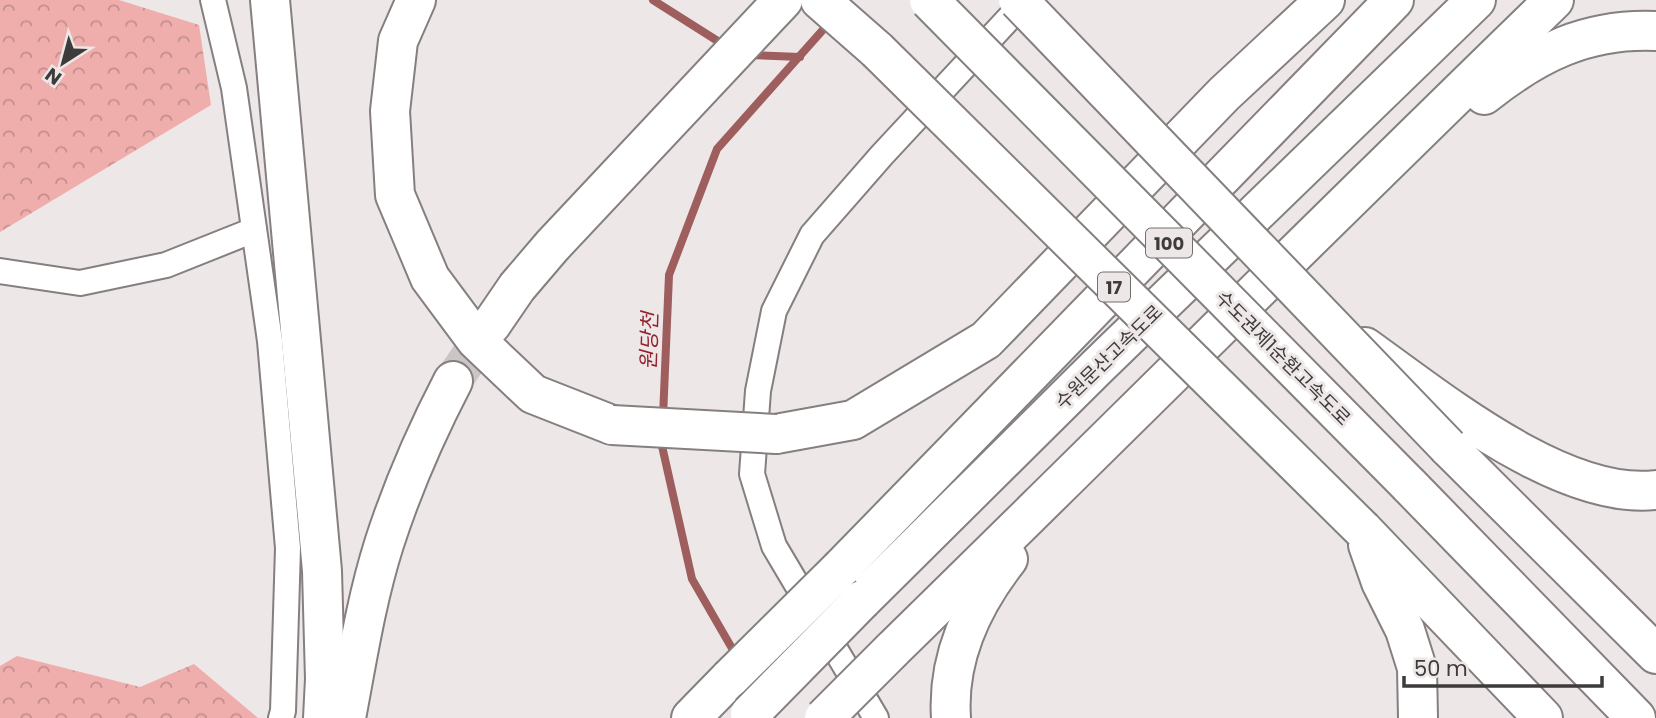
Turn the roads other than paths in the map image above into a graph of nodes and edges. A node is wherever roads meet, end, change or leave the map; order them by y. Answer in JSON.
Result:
{"nodes":[{"id":1,"x":213,"y":0,"type":"edge"},
{"id":2,"x":270,"y":0,"type":"edge"},
{"id":3,"x":416,"y":0,"type":"edge"},
{"id":4,"x":783,"y":0,"type":"edge"},
{"id":5,"x":820,"y":0,"type":"edge"},
{"id":6,"x":836,"y":0,"type":"edge"},
{"id":7,"x":929,"y":0,"type":"edge"},
{"id":8,"x":1018,"y":0,"type":"edge"},
{"id":9,"x":1026,"y":0,"type":"edge"},
{"id":10,"x":1325,"y":0,"type":"edge"},
{"id":11,"x":1394,"y":0,"type":"edge"},
{"id":12,"x":1476,"y":0,"type":"edge"},
{"id":13,"x":1554,"y":0,"type":"edge"},
{"id":14,"x":1656,"y":30,"type":"edge"},
{"id":15,"x":877,"y":50,"type":"junction"},
{"id":16,"x":254,"y":230,"type":"junction"},
{"id":17,"x":1316,"y":230,"type":"junction"},
{"id":18,"x":0,"y":271,"type":"edge"},
{"id":19,"x":491,"y":324,"type":"tunnel mouth"},
{"id":20,"x":453,"y":381,"type":"tunnel mouth"},
{"id":21,"x":1142,"y":405,"type":"junction"},
{"id":22,"x":1461,"y":436,"type":"junction"},
{"id":23,"x":1656,"y":490,"type":"edge"},
{"id":24,"x":1363,"y":530,"type":"junction"},
{"id":25,"x":1656,"y":654,"type":"edge"},
{"id":26,"x":748,"y":716,"type":"edge"},
{"id":27,"x":281,"y":718,"type":"edge"},
{"id":28,"x":323,"y":718,"type":"edge"},
{"id":29,"x":346,"y":718,"type":"edge"},
{"id":30,"x":691,"y":718,"type":"edge"},
{"id":31,"x":824,"y":718,"type":"edge"},
{"id":32,"x":876,"y":718,"type":"edge"},
{"id":33,"x":951,"y":718,"type":"edge"},
{"id":34,"x":1418,"y":718,"type":"edge"},
{"id":35,"x":1543,"y":718,"type":"edge"},
{"id":36,"x":1636,"y":718,"type":"edge"}],
"edges":[{"from":1,"to":16,"type":"street"},
{"from":2,"to":28,"type":"highway"},
{"from":3,"to":10,"type":"highway","bridge":true},
{"from":4,"to":19,"type":"highway"},
{"from":5,"to":15,"type":"highway"},
{"from":6,"to":15,"type":"highway"},
{"from":7,"to":36,"type":"highway","name":"수도권제1순환고속도로","number":"100","bridge":true},
{"from":8,"to":22,"type":"highway","bridge":true},
{"from":9,"to":32,"type":"street"},
{"from":11,"to":30,"type":"highway","number":"17","bridge":true},
{"from":12,"to":26,"type":"highway","name":"수원문산고속도로","number":"17","bridge":true},
{"from":13,"to":17,"type":"highway"},
{"from":14,"to":17,"type":"highway"},
{"from":15,"to":24,"type":"highway","bridge":true},
{"from":16,"to":18,"type":"street"},
{"from":16,"to":27,"type":"street"},
{"from":17,"to":21,"type":"highway"},
{"from":20,"to":29,"type":"highway"},
{"from":21,"to":31,"type":"highway","bridge":true},
{"from":21,"to":33,"type":"highway"},
{"from":22,"to":23,"type":"highway"},
{"from":22,"to":25,"type":"highway"},
{"from":24,"to":34,"type":"highway"},
{"from":24,"to":35,"type":"highway"}]}
